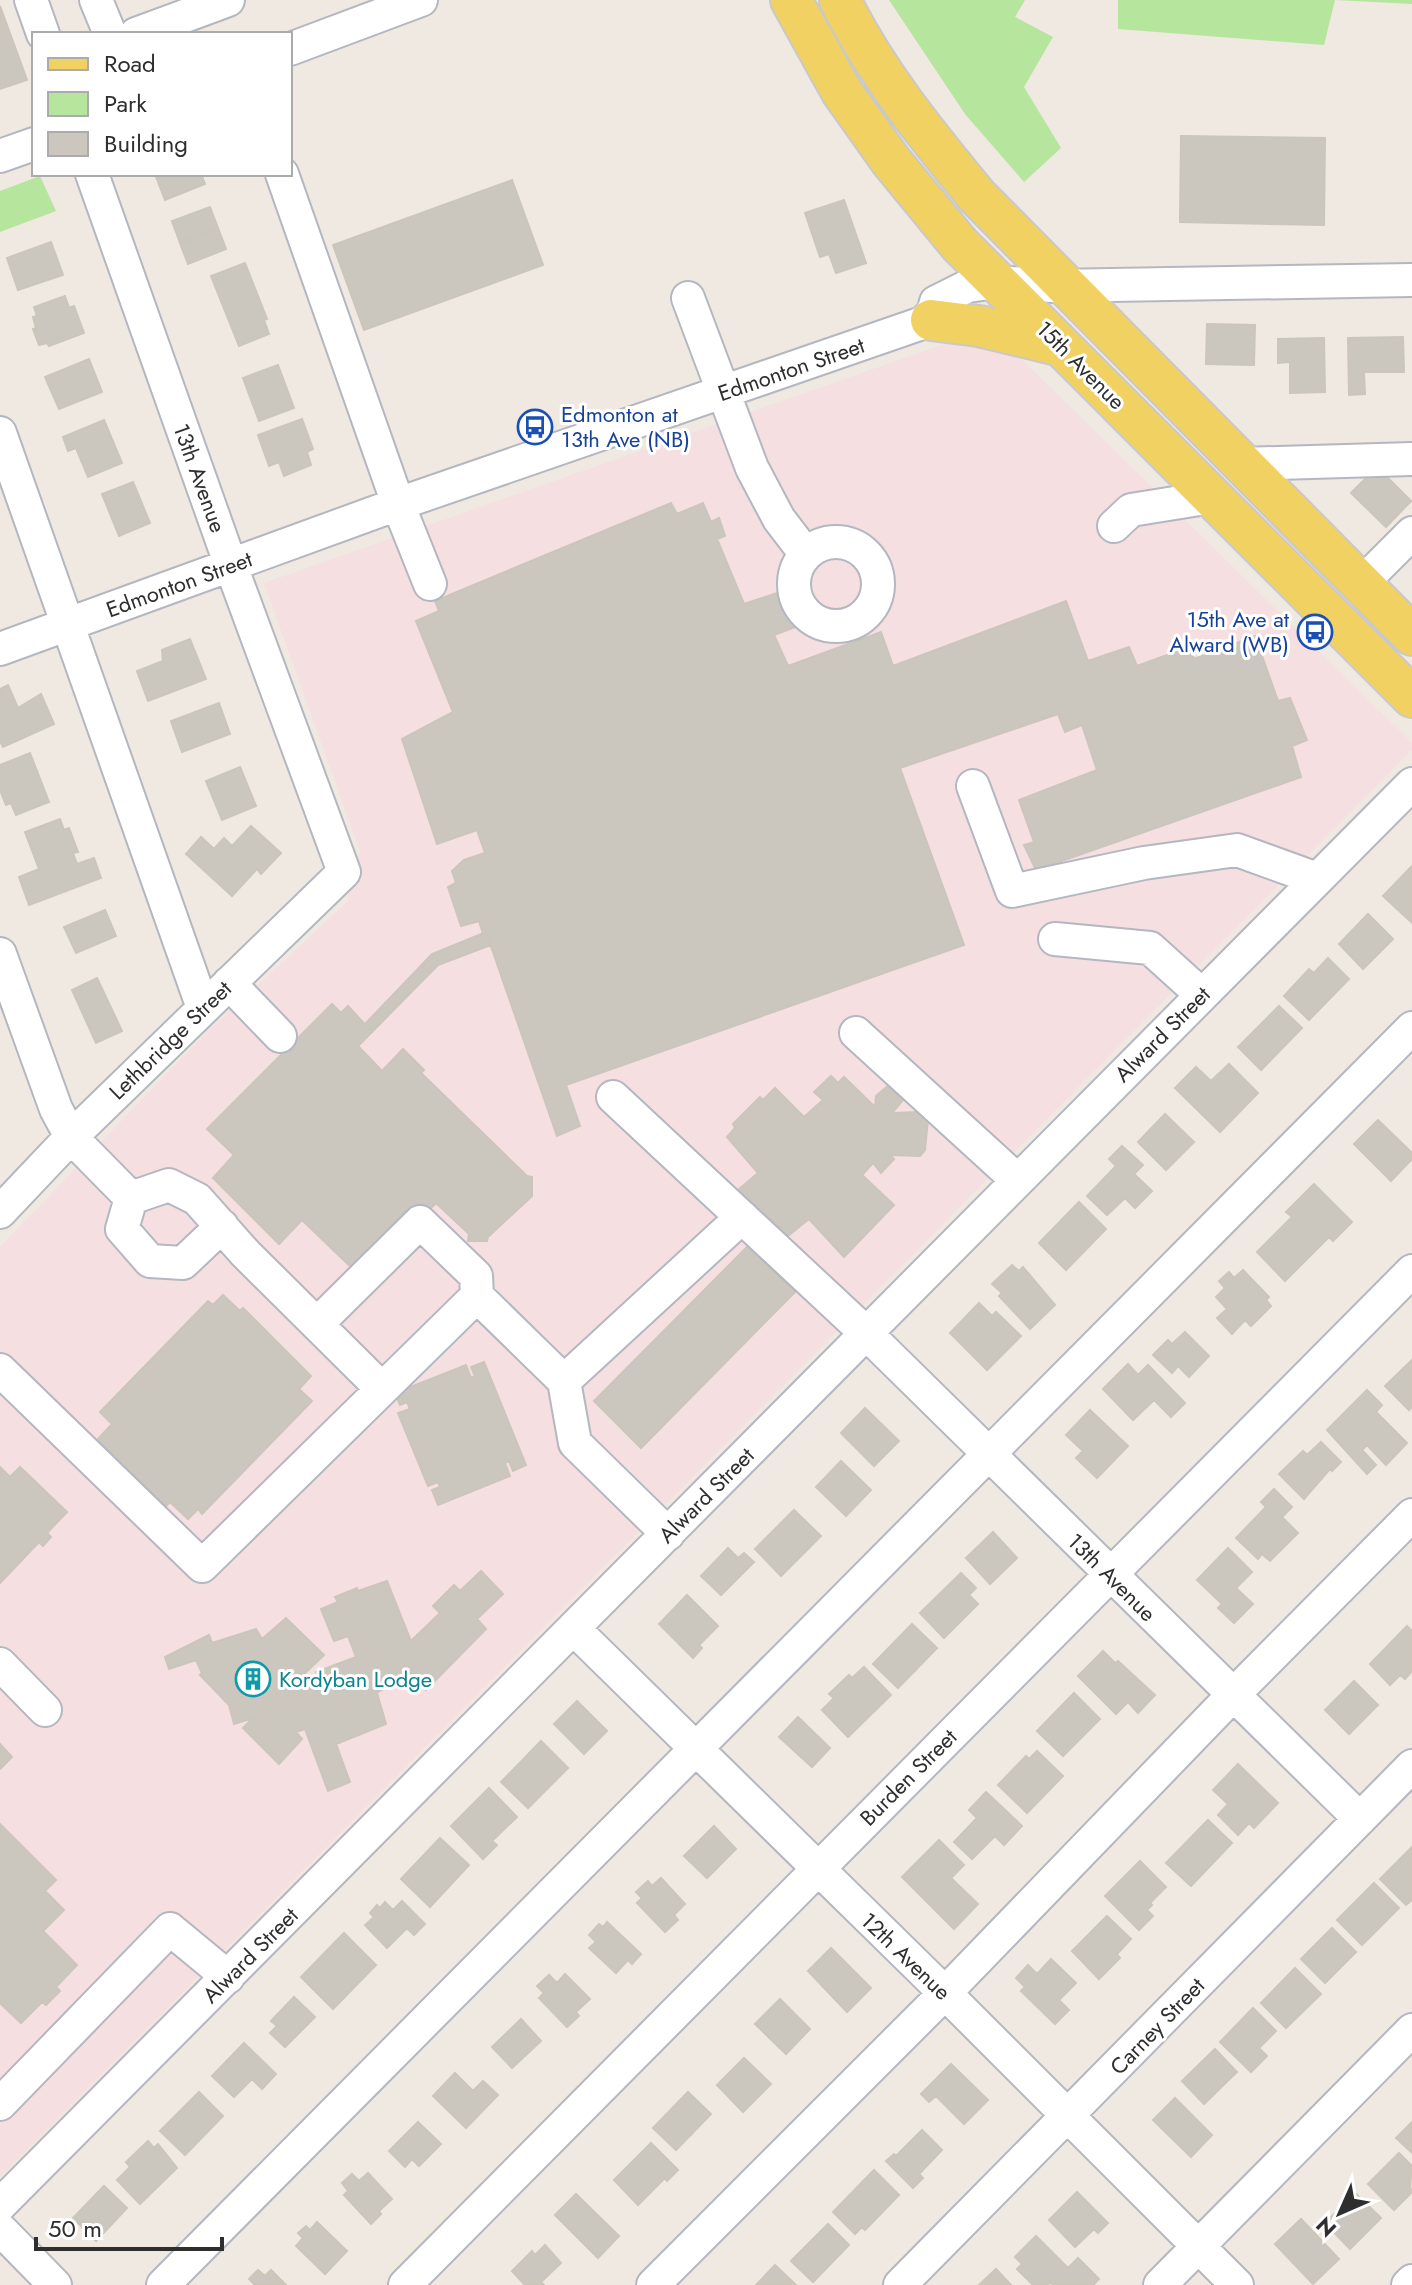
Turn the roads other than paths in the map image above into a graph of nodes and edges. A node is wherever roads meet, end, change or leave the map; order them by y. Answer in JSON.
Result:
{"nodes":[{"id":1,"x":31,"y":0,"type":"edge"},
{"id":2,"x":96,"y":0,"type":"edge"},
{"id":3,"x":228,"y":0,"type":"edge"},
{"id":4,"x":421,"y":0,"type":"edge"},
{"id":5,"x":791,"y":0,"type":"edge"},
{"id":6,"x":840,"y":0,"type":"edge"},
{"id":7,"x":42,"y":32,"type":"edge"},
{"id":8,"x":109,"y":32,"type":"edge"},
{"id":9,"x":141,"y":32,"type":"edge"},
{"id":10,"x":292,"y":48,"type":"edge"},
{"id":11,"x":32,"y":145,"type":"edge"},
{"id":12,"x":0,"y":156,"type":"edge"},
{"id":13,"x":93,"y":176,"type":"edge"},
{"id":14,"x":283,"y":176,"type":"edge"},
{"id":15,"x":1412,"y":280,"type":"edge"},
{"id":16,"x":996,"y":282,"type":"junction"},
{"id":17,"x":1062,"y":284,"type":"junction"},
{"id":18,"x":688,"y":298,"type":"dead end"},
{"id":19,"x":931,"y":320,"type":"junction"},
{"id":20,"x":1062,"y":346,"type":"junction"},
{"id":21,"x":722,"y":392,"type":"junction"},
{"id":22,"x":0,"y":433,"type":"edge"},
{"id":23,"x":1412,"y":459,"type":"edge"},
{"id":24,"x":1241,"y":464,"type":"junction"},
{"id":25,"x":1212,"y":497,"type":"junction"},
{"id":26,"x":398,"y":504,"type":"junction"},
{"id":27,"x":1114,"y":526,"type":"dead end"},
{"id":28,"x":1412,"y":533,"type":"edge"},
{"id":29,"x":805,"y":553,"type":"dead end"},
{"id":30,"x":231,"y":566,"type":"junction"},
{"id":31,"x":430,"y":584,"type":"dead end"},
{"id":32,"x":1361,"y":584,"type":"junction"},
{"id":33,"x":67,"y":625,"type":"junction"},
{"id":34,"x":1412,"y":635,"type":"edge"},
{"id":35,"x":0,"y":649,"type":"edge"},
{"id":36,"x":1412,"y":697,"type":"edge"},
{"id":37,"x":1412,"y":784,"type":"edge"},
{"id":38,"x":973,"y":786,"type":"dead end"},
{"id":39,"x":344,"y":872,"type":"joint"},
{"id":40,"x":1317,"y":879,"type":"junction"},
{"id":41,"x":1055,"y":939,"type":"dead end"},
{"id":42,"x":0,"y":954,"type":"edge"},
{"id":43,"x":229,"y":983,"type":"junction"},
{"id":44,"x":1202,"y":995,"type":"junction"},
{"id":45,"x":203,"y":1008,"type":"junction"},
{"id":46,"x":1412,"y":1028,"type":"edge"},
{"id":47,"x":856,"y":1033,"type":"dead end"},
{"id":48,"x":280,"y":1036,"type":"dead end"},
{"id":49,"x":613,"y":1097,"type":"dead end"},
{"id":50,"x":71,"y":1137,"type":"junction"},
{"id":51,"x":1017,"y":1180,"type":"junction"},
{"id":52,"x":131,"y":1198,"type":"junction"},
{"id":53,"x":0,"y":1212,"type":"edge"},
{"id":54,"x":742,"y":1217,"type":"junction"},
{"id":55,"x":222,"y":1226,"type":"junction"},
{"id":56,"x":1412,"y":1271,"type":"edge"},
{"id":57,"x":477,"y":1296,"type":"junction"},
{"id":58,"x":317,"y":1324,"type":"junction"},
{"id":59,"x":866,"y":1333,"type":"junction"},
{"id":60,"x":0,"y":1370,"type":"edge"},
{"id":61,"x":564,"y":1381,"type":"junction"},
{"id":62,"x":382,"y":1389,"type":"junction"},
{"id":63,"x":988,"y":1453,"type":"junction"},
{"id":64,"x":1412,"y":1515,"type":"edge"},
{"id":65,"x":668,"y":1534,"type":"junction"},
{"id":66,"x":1108,"y":1574,"type":"junction"},
{"id":67,"x":574,"y":1629,"type":"junction"},
{"id":68,"x":0,"y":1664,"type":"edge"},
{"id":69,"x":1232,"y":1696,"type":"junction"},
{"id":70,"x":45,"y":1710,"type":"dead end"},
{"id":71,"x":697,"y":1749,"type":"junction"},
{"id":72,"x":1412,"y":1766,"type":"edge"},
{"id":73,"x":1360,"y":1819,"type":"junction"},
{"id":74,"x":817,"y":1869,"type":"junction"},
{"id":75,"x":228,"y":1977,"type":"junction"},
{"id":76,"x":945,"y":1993,"type":"junction"},
{"id":77,"x":1412,"y":2030,"type":"edge"},
{"id":78,"x":0,"y":2104,"type":"edge"},
{"id":79,"x":1068,"y":2117,"type":"junction"},
{"id":80,"x":0,"y":2205,"type":"edge"},
{"id":81,"x":0,"y":2229,"type":"edge"},
{"id":82,"x":1197,"y":2247,"type":"junction"},
{"id":83,"x":55,"y":2285,"type":"edge"},
{"id":84,"x":163,"y":2285,"type":"edge"},
{"id":85,"x":405,"y":2285,"type":"edge"},
{"id":86,"x":653,"y":2285,"type":"edge"},
{"id":87,"x":900,"y":2285,"type":"edge"},
{"id":88,"x":1160,"y":2285,"type":"edge"},
{"id":89,"x":1237,"y":2285,"type":"edge"}],
"edges":[{"from":1,"to":7,"type":"street"},
{"from":2,"to":8,"type":"street"},
{"from":3,"to":9,"type":"street"},
{"from":4,"to":10,"type":"street"},
{"from":5,"to":16,"type":"main road","name":"15th Avenue"},
{"from":6,"to":17,"type":"main road","name":"15th Avenue"},
{"from":11,"to":12,"type":"street"},
{"from":13,"to":30,"type":"street","name":"13th Avenue"},
{"from":14,"to":26,"type":"street"},
{"from":15,"to":17,"type":"street","name":"Edmonton Street"},
{"from":16,"to":17,"type":"street","name":"Edmonton Street"},
{"from":16,"to":19,"type":"street","name":"Edmonton Street"},
{"from":16,"to":20,"type":"main road","name":"15th Avenue"},
{"from":17,"to":24,"type":"main road","name":"15th Avenue"},
{"from":18,"to":21,"type":"street"},
{"from":19,"to":20,"type":"main road"},
{"from":19,"to":21,"type":"street","name":"Edmonton Street"},
{"from":20,"to":25,"type":"main road","name":"15th Avenue"},
{"from":21,"to":26,"type":"street","name":"Edmonton Street"},
{"from":21,"to":29,"type":"street"},
{"from":22,"to":33,"type":"street"},
{"from":23,"to":24,"type":"street"},
{"from":24,"to":32,"type":"main road","name":"15th Avenue"},
{"from":25,"to":27,"type":"street"},
{"from":25,"to":36,"type":"main road","name":"15th Avenue"},
{"from":26,"to":30,"type":"street","name":"Edmonton Street"},
{"from":26,"to":31,"type":"street"},
{"from":28,"to":32,"type":"street"},
{"from":30,"to":33,"type":"street","name":"Edmonton Street"},
{"from":30,"to":39,"type":"street","name":"13th Avenue"},
{"from":32,"to":34,"type":"main road","name":"15th Avenue"},
{"from":33,"to":35,"type":"street","name":"Edmonton Street"},
{"from":33,"to":45,"type":"street"},
{"from":37,"to":40,"type":"street","name":"Alward Street"},
{"from":38,"to":40,"type":"street"},
{"from":39,"to":43,"type":"street","name":"Lethbridge Street"},
{"from":40,"to":44,"type":"street","name":"Alward Street"},
{"from":41,"to":44,"type":"street"},
{"from":42,"to":50,"type":"street"},
{"from":43,"to":45,"type":"street","name":"Lethbridge Street"},
{"from":43,"to":48,"type":"street"},
{"from":44,"to":51,"type":"street","name":"Alward Street"},
{"from":45,"to":50,"type":"street","name":"Lethbridge Street"},
{"from":46,"to":63,"type":"street"},
{"from":47,"to":51,"type":"street"},
{"from":49,"to":54,"type":"street","name":"13th Avenue"},
{"from":50,"to":52,"type":"street"},
{"from":50,"to":53,"type":"street","name":"Lethbridge Street"},
{"from":51,"to":59,"type":"street","name":"Alward Street"},
{"from":52,"to":55,"type":"street"},
{"from":52,"to":55,"type":"street"},
{"from":54,"to":59,"type":"street","name":"13th Avenue"},
{"from":54,"to":61,"type":"street"},
{"from":55,"to":58,"type":"street"},
{"from":56,"to":66,"type":"street","name":"Burden Street"},
{"from":57,"to":58,"type":"street"},
{"from":57,"to":61,"type":"street"},
{"from":57,"to":62,"type":"street"},
{"from":58,"to":62,"type":"street"},
{"from":59,"to":63,"type":"street","name":"13th Avenue"},
{"from":59,"to":65,"type":"street","name":"Alward Street"},
{"from":60,"to":62,"type":"street"},
{"from":61,"to":65,"type":"street"},
{"from":63,"to":66,"type":"street","name":"13th Avenue"},
{"from":63,"to":71,"type":"street"},
{"from":64,"to":69,"type":"street"},
{"from":65,"to":67,"type":"street","name":"Alward Street"},
{"from":66,"to":69,"type":"street","name":"13th Avenue"},
{"from":66,"to":74,"type":"street","name":"Burden Street"},
{"from":67,"to":71,"type":"street","name":"12th Avenue"},
{"from":67,"to":75,"type":"street","name":"Alward Street"},
{"from":68,"to":70,"type":"street"},
{"from":69,"to":73,"type":"street","name":"13th Avenue"},
{"from":69,"to":76,"type":"street"},
{"from":71,"to":74,"type":"street","name":"12th Avenue"},
{"from":71,"to":84,"type":"street"},
{"from":72,"to":73,"type":"street","name":"Carney Street"},
{"from":73,"to":79,"type":"street","name":"Carney Street"},
{"from":74,"to":76,"type":"street","name":"12th Avenue"},
{"from":74,"to":85,"type":"street","name":"Burden Street"},
{"from":75,"to":78,"type":"street"},
{"from":75,"to":80,"type":"street","name":"Alward Street"},
{"from":76,"to":79,"type":"street","name":"12th Avenue"},
{"from":76,"to":86,"type":"street"},
{"from":77,"to":82,"type":"street"},
{"from":79,"to":82,"type":"street","name":"12th Avenue"},
{"from":79,"to":87,"type":"street","name":"Carney Street"},
{"from":81,"to":83,"type":"street"},
{"from":82,"to":88,"type":"street"},
{"from":82,"to":89,"type":"street","name":"12th Avenue"}]}
